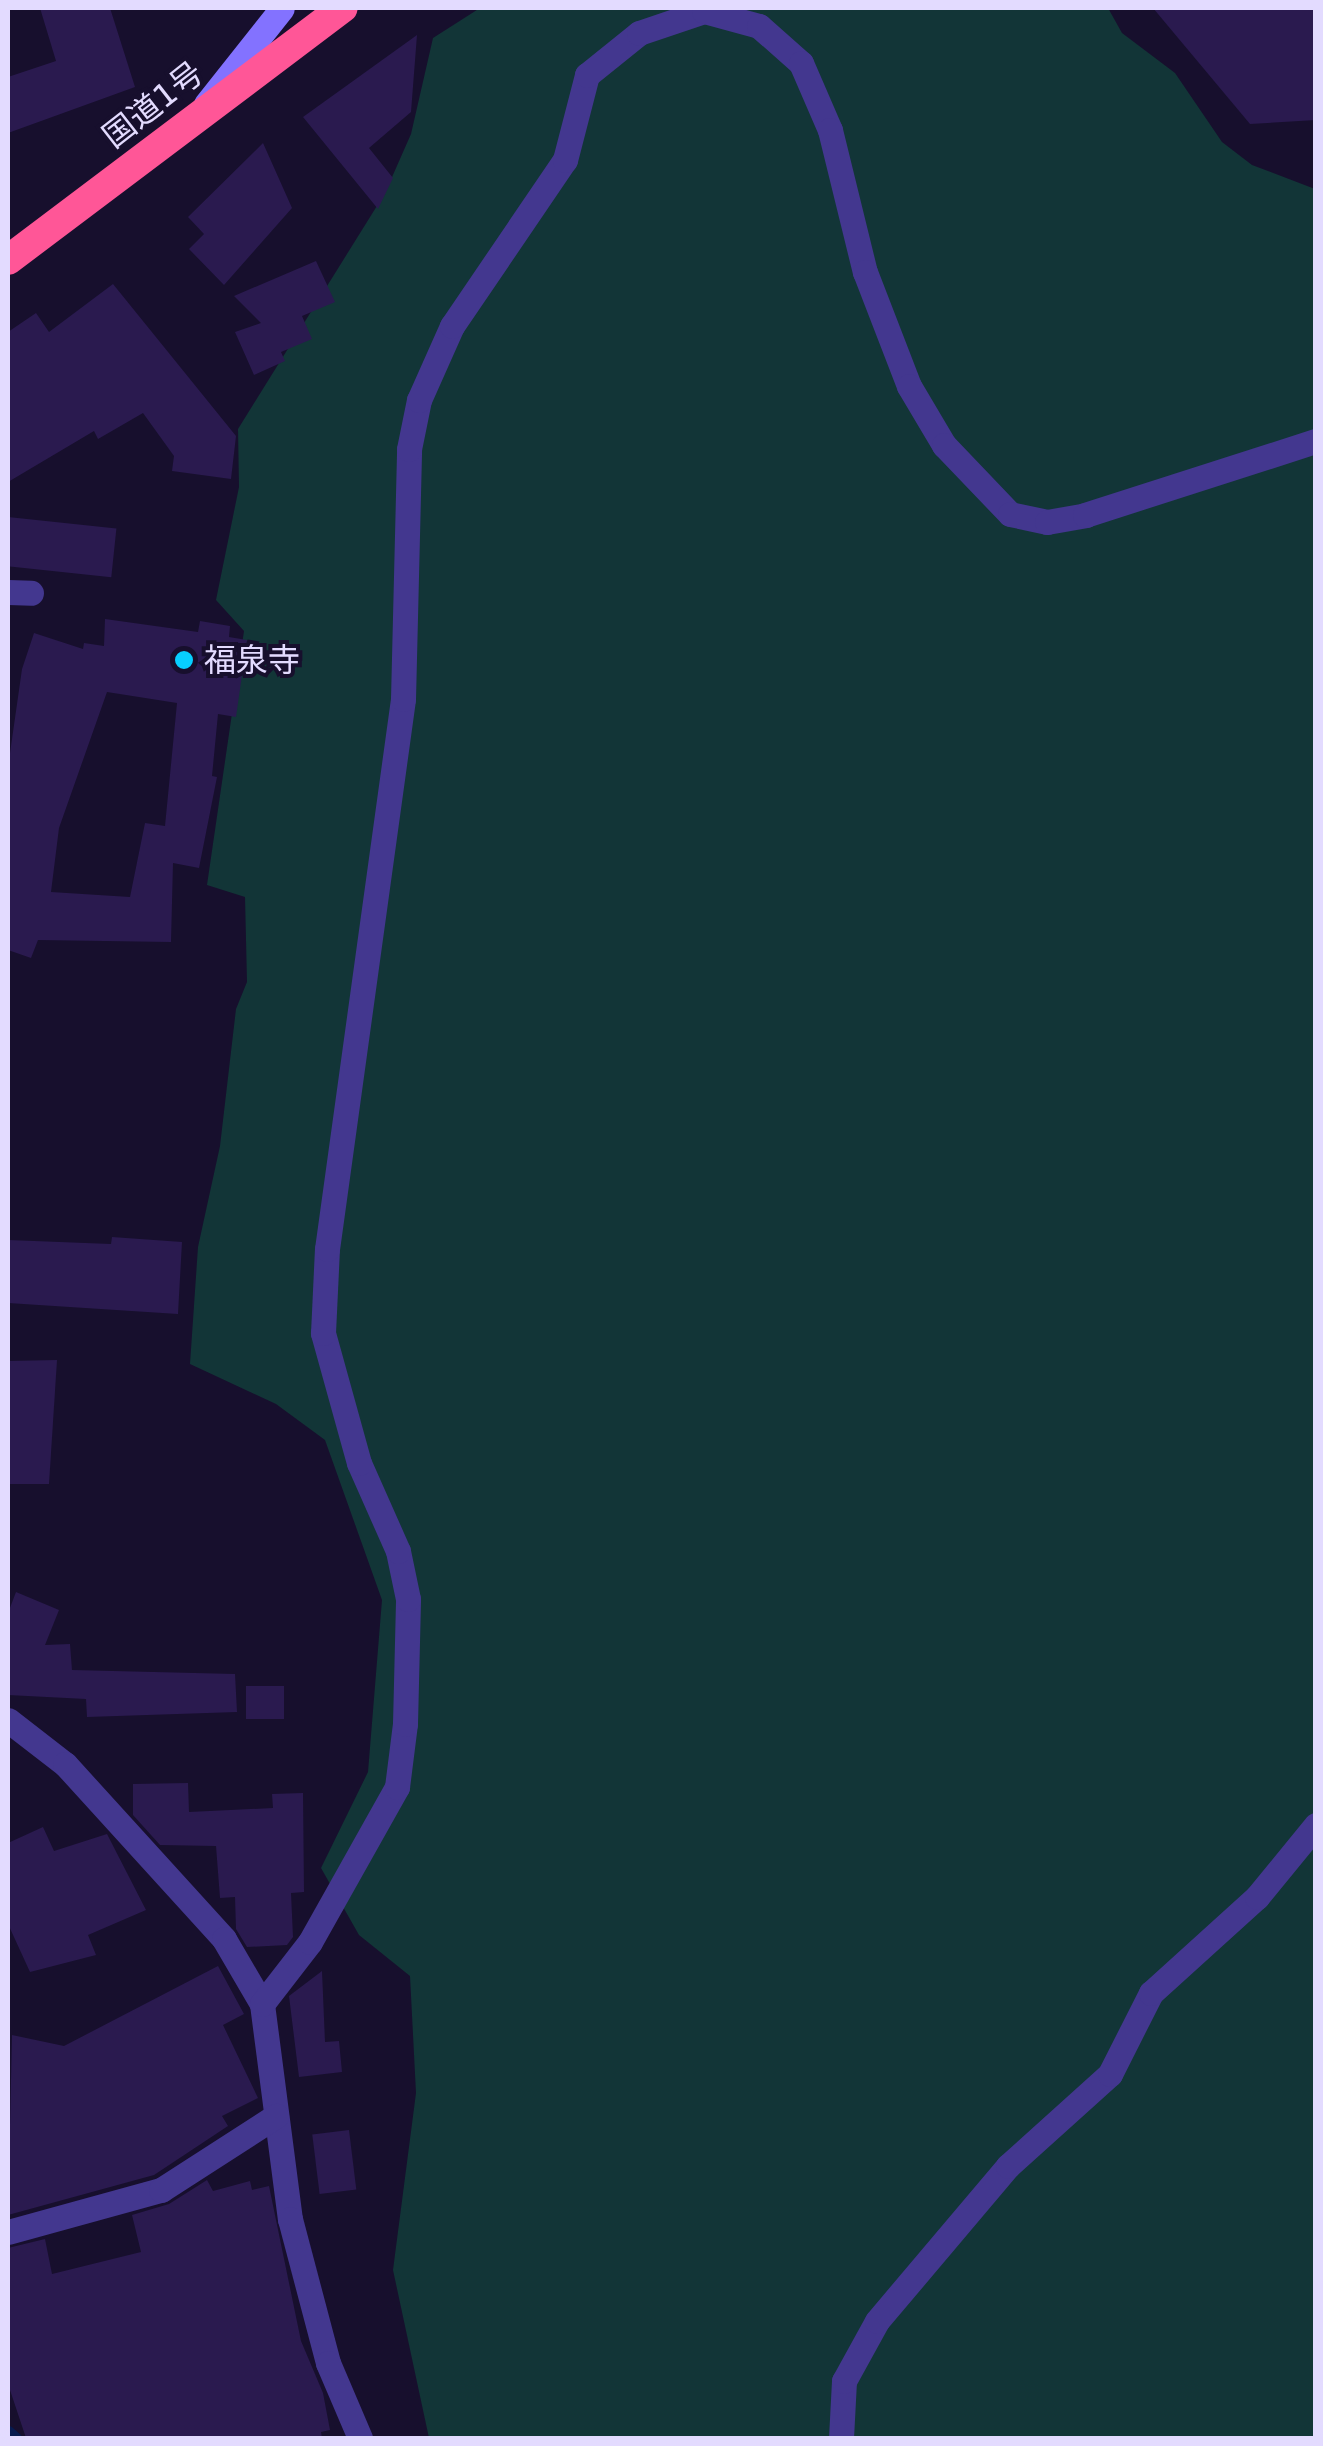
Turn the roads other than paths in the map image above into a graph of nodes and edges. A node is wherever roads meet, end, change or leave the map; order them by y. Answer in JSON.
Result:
{"nodes":[{"id":1,"x":282,"y":8,"type":"edge"},
{"id":2,"x":343,"y":8,"type":"edge"},
{"id":3,"x":200,"y":112,"type":"junction"},
{"id":4,"x":8,"y":260,"type":"edge"},
{"id":5,"x":1316,"y":441,"type":"edge"},
{"id":6,"x":8,"y":1720,"type":"edge"},
{"id":7,"x":1316,"y":1826,"type":"edge"},
{"id":8,"x":262,"y":2004,"type":"junction"},
{"id":9,"x":276,"y":2116,"type":"junction"},
{"id":10,"x":8,"y":2232,"type":"edge"},
{"id":11,"x":360,"y":2438,"type":"edge"},
{"id":12,"x":841,"y":2438,"type":"edge"}],
"edges":[{"from":1,"to":3,"type":"main road"},
{"from":2,"to":3,"type":"highway","name":"国道1号"},
{"from":3,"to":4,"type":"highway","name":"国道1号"},
{"from":5,"to":8,"type":"street"},
{"from":6,"to":8,"type":"street"},
{"from":7,"to":12,"type":"street"},
{"from":8,"to":9,"type":"street"},
{"from":9,"to":10,"type":"street"},
{"from":9,"to":11,"type":"street"}]}
